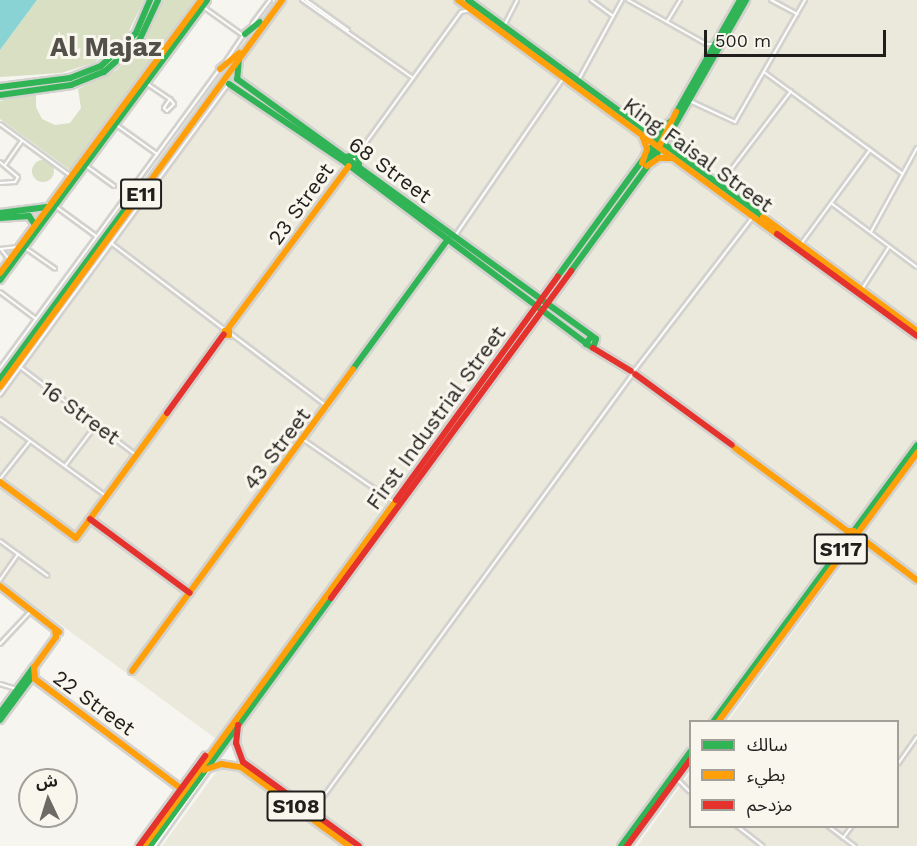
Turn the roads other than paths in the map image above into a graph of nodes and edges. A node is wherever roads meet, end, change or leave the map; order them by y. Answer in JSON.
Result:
{"nodes":[{"id":1,"x":150,"y":0,"type":"edge"},
{"id":2,"x":158,"y":0,"type":"edge"},
{"id":3,"x":270,"y":0,"type":"edge"},
{"id":4,"x":276,"y":0,"type":"edge"},
{"id":5,"x":282,"y":0,"type":"edge"},
{"id":6,"x":304,"y":0,"type":"edge"},
{"id":7,"x":458,"y":0,"type":"edge"},
{"id":8,"x":468,"y":0,"type":"edge"},
{"id":9,"x":517,"y":0,"type":"edge"},
{"id":10,"x":591,"y":0,"type":"edge"},
{"id":11,"x":622,"y":0,"type":"edge"},
{"id":12,"x":628,"y":0,"type":"edge"},
{"id":13,"x":680,"y":0,"type":"edge"},
{"id":14,"x":740,"y":0,"type":"edge"},
{"id":15,"x":746,"y":0,"type":"edge"},
{"id":16,"x":771,"y":0,"type":"edge"},
{"id":17,"x":805,"y":0,"type":"edge"},
{"id":18,"x":203,"y":2,"type":"edge"},
{"id":19,"x":473,"y":10,"type":"junction"},
{"id":20,"x":461,"y":12,"type":"junction"},
{"id":21,"x":797,"y":14,"type":"junction"},
{"id":22,"x":506,"y":16,"type":"junction"},
{"id":23,"x":613,"y":16,"type":"junction"},
{"id":24,"x":497,"y":21,"type":"junction"},
{"id":25,"x":260,"y":22,"type":"junction"},
{"id":26,"x":667,"y":22,"type":"junction"},
{"id":27,"x":504,"y":26,"type":"junction"},
{"id":28,"x":244,"y":35,"type":"junction"},
{"id":29,"x":706,"y":44,"type":"junction"},
{"id":30,"x":715,"y":44,"type":"junction"},
{"id":31,"x":711,"y":52,"type":"junction"},
{"id":32,"x":239,"y":56,"type":"junction"},
{"id":33,"x":548,"y":66,"type":"junction"},
{"id":34,"x":560,"y":68,"type":"junction"},
{"id":35,"x":220,"y":69,"type":"junction"},
{"id":36,"x":764,"y":72,"type":"junction"},
{"id":37,"x":580,"y":74,"type":"junction"},
{"id":38,"x":80,"y":75,"type":"junction"},
{"id":39,"x":408,"y":75,"type":"junction"},
{"id":40,"x":562,"y":76,"type":"junction"},
{"id":41,"x":413,"y":79,"type":"junction"},
{"id":42,"x":572,"y":80,"type":"junction"},
{"id":43,"x":580,"y":82,"type":"junction"},
{"id":44,"x":146,"y":83,"type":"junction"},
{"id":45,"x":229,"y":84,"type":"joint"},
{"id":46,"x":563,"y":84,"type":"junction"},
{"id":47,"x":71,"y":85,"type":"junction"},
{"id":48,"x":0,"y":87,"type":"edge"},
{"id":49,"x":790,"y":91,"type":"junction"},
{"id":50,"x":214,"y":93,"type":"junction"},
{"id":51,"x":251,"y":94,"type":"junction"},
{"id":52,"x":0,"y":95,"type":"edge"},
{"id":53,"x":170,"y":99,"type":"dead end"},
{"id":54,"x":690,"y":100,"type":"junction"},
{"id":55,"x":215,"y":102,"type":"junction"},
{"id":56,"x":676,"y":112,"type":"junction"},
{"id":57,"x":275,"y":113,"type":"junction"},
{"id":58,"x":670,"y":122,"type":"junction"},
{"id":59,"x":0,"y":124,"type":"edge"},
{"id":60,"x":116,"y":124,"type":"junction"},
{"id":61,"x":194,"y":126,"type":"junction"},
{"id":62,"x":672,"y":130,"type":"junction"},
{"id":63,"x":105,"y":131,"type":"junction"},
{"id":64,"x":641,"y":131,"type":"junction"},
{"id":65,"x":311,"y":133,"type":"junction"},
{"id":66,"x":22,"y":141,"type":"junction"},
{"id":67,"x":101,"y":143,"type":"junction"},
{"id":68,"x":659,"y":145,"type":"junction"},
{"id":69,"x":917,"y":148,"type":"edge"},
{"id":70,"x":870,"y":150,"type":"junction"},
{"id":71,"x":88,"y":154,"type":"junction"},
{"id":72,"x":158,"y":154,"type":"junction"},
{"id":73,"x":358,"y":154,"type":"junction"},
{"id":74,"x":342,"y":158,"type":"junction"},
{"id":75,"x":677,"y":158,"type":"junction"},
{"id":76,"x":0,"y":162,"type":"edge"},
{"id":77,"x":5,"y":165,"type":"junction"},
{"id":78,"x":85,"y":165,"type":"junction"},
{"id":79,"x":644,"y":165,"type":"junction"},
{"id":80,"x":349,"y":167,"type":"junction"},
{"id":81,"x":359,"y":170,"type":"junction"},
{"id":82,"x":903,"y":174,"type":"junction"},
{"id":83,"x":71,"y":176,"type":"junction"},
{"id":84,"x":0,"y":183,"type":"edge"},
{"id":85,"x":721,"y":183,"type":"junction"},
{"id":86,"x":114,"y":186,"type":"dead end"},
{"id":87,"x":831,"y":203,"type":"junction"},
{"id":88,"x":52,"y":206,"type":"junction"},
{"id":89,"x":136,"y":206,"type":"junction"},
{"id":90,"x":747,"y":211,"type":"junction"},
{"id":91,"x":2,"y":215,"type":"edge"},
{"id":92,"x":756,"y":217,"type":"junction"},
{"id":93,"x":747,"y":219,"type":"junction"},
{"id":94,"x":35,"y":225,"type":"junction"},
{"id":95,"x":113,"y":225,"type":"junction"},
{"id":96,"x":103,"y":228,"type":"junction"},
{"id":97,"x":456,"y":230,"type":"junction"},
{"id":98,"x":871,"y":232,"type":"junction"},
{"id":99,"x":97,"y":237,"type":"junction"},
{"id":100,"x":450,"y":240,"type":"junction"},
{"id":101,"x":22,"y":246,"type":"junction"},
{"id":102,"x":801,"y":246,"type":"junction"},
{"id":103,"x":89,"y":247,"type":"junction"},
{"id":104,"x":890,"y":247,"type":"junction"},
{"id":105,"x":108,"y":248,"type":"junction"},
{"id":106,"x":1,"y":249,"type":"edge"},
{"id":107,"x":90,"y":256,"type":"junction"},
{"id":108,"x":8,"y":262,"type":"junction"},
{"id":109,"x":917,"y":267,"type":"edge"},
{"id":110,"x":55,"y":269,"type":"dead end"},
{"id":111,"x":0,"y":273,"type":"edge"},
{"id":112,"x":0,"y":280,"type":"edge"},
{"id":113,"x":863,"y":282,"type":"junction"},
{"id":114,"x":77,"y":286,"type":"junction"},
{"id":115,"x":855,"y":286,"type":"junction"},
{"id":116,"x":862,"y":291,"type":"junction"},
{"id":117,"x":0,"y":292,"type":"edge"},
{"id":118,"x":533,"y":298,"type":"junction"},
{"id":119,"x":541,"y":305,"type":"junction"},
{"id":120,"x":550,"y":312,"type":"junction"},
{"id":121,"x":36,"y":319,"type":"junction"},
{"id":122,"x":917,"y":331,"type":"edge"},
{"id":123,"x":227,"y":333,"type":"junction"},
{"id":124,"x":917,"y":336,"type":"edge"},
{"id":125,"x":0,"y":368,"type":"edge"},
{"id":126,"x":14,"y":368,"type":"junction"},
{"id":127,"x":633,"y":373,"type":"junction"},
{"id":128,"x":0,"y":379,"type":"edge"},
{"id":129,"x":0,"y":387,"type":"edge"},
{"id":130,"x":0,"y":395,"type":"edge"},
{"id":131,"x":328,"y":407,"type":"junction"},
{"id":132,"x":0,"y":419,"type":"edge"},
{"id":133,"x":96,"y":425,"type":"junction"},
{"id":134,"x":304,"y":440,"type":"junction"},
{"id":135,"x":30,"y":441,"type":"junction"},
{"id":136,"x":917,"y":445,"type":"edge"},
{"id":137,"x":917,"y":453,"type":"edge"},
{"id":138,"x":136,"y":455,"type":"junction"},
{"id":139,"x":65,"y":466,"type":"junction"},
{"id":140,"x":0,"y":481,"type":"edge"},
{"id":141,"x":106,"y":496,"type":"junction"},
{"id":142,"x":386,"y":500,"type":"junction"},
{"id":143,"x":395,"y":501,"type":"junction"},
{"id":144,"x":390,"y":508,"type":"junction"},
{"id":145,"x":90,"y":519,"type":"junction"},
{"id":146,"x":854,"y":534,"type":"junction"},
{"id":147,"x":0,"y":541,"type":"edge"},
{"id":148,"x":18,"y":554,"type":"junction"},
{"id":149,"x":48,"y":576,"type":"dead end"},
{"id":150,"x":0,"y":580,"type":"edge"},
{"id":151,"x":917,"y":580,"type":"edge"},
{"id":152,"x":1,"y":590,"type":"edge"},
{"id":153,"x":190,"y":593,"type":"junction"},
{"id":154,"x":30,"y":611,"type":"junction"},
{"id":155,"x":57,"y":631,"type":"junction"},
{"id":156,"x":0,"y":644,"type":"edge"},
{"id":157,"x":34,"y":671,"type":"junction"},
{"id":158,"x":132,"y":671,"type":"dead end"},
{"id":159,"x":0,"y":684,"type":"edge"},
{"id":160,"x":7,"y":688,"type":"junction"},
{"id":161,"x":18,"y":689,"type":"junction"},
{"id":162,"x":11,"y":699,"type":"junction"},
{"id":163,"x":0,"y":713,"type":"edge"},
{"id":164,"x":0,"y":720,"type":"edge"},
{"id":165,"x":714,"y":720,"type":"edge"},
{"id":166,"x":719,"y":720,"type":"edge"},
{"id":167,"x":238,"y":725,"type":"junction"},
{"id":168,"x":917,"y":737,"type":"edge"},
{"id":169,"x":689,"y":753,"type":"edge"},
{"id":170,"x":899,"y":761,"type":"edge"},
{"id":171,"x":689,"y":762,"type":"edge"},
{"id":172,"x":242,"y":764,"type":"junction"},
{"id":173,"x":213,"y":766,"type":"junction"},
{"id":174,"x":204,"y":770,"type":"junction"},
{"id":175,"x":679,"y":782,"type":"junction"},
{"id":176,"x":184,"y":785,"type":"junction"},
{"id":177,"x":689,"y":791,"type":"edge"},
{"id":178,"x":312,"y":812,"type":"junction"},
{"id":179,"x":173,"y":817,"type":"junction"},
{"id":180,"x":739,"y":828,"type":"edge"},
{"id":181,"x":830,"y":828,"type":"edge"},
{"id":182,"x":850,"y":828,"type":"edge"},
{"id":183,"x":843,"y":838,"type":"junction"},
{"id":184,"x":160,"y":840,"type":"joint"},
{"id":185,"x":152,"y":845,"type":"edge"},
{"id":186,"x":139,"y":846,"type":"edge"},
{"id":187,"x":144,"y":846,"type":"edge"},
{"id":188,"x":350,"y":846,"type":"edge"},
{"id":189,"x":359,"y":846,"type":"edge"},
{"id":190,"x":621,"y":846,"type":"edge"},
{"id":191,"x":627,"y":846,"type":"edge"},
{"id":192,"x":763,"y":846,"type":"edge"},
{"id":193,"x":855,"y":846,"type":"edge"}],
"edges":[{"from":1,"to":38,"type":"main road"},
{"from":2,"to":47,"type":"main road"},
{"from":3,"to":28,"type":"street"},
{"from":4,"to":25,"type":"main road","number":"E11"},
{"from":5,"to":32,"type":"main road","number":"E11"},
{"from":6,"to":39,"type":"street"},
{"from":7,"to":19,"type":"main road","name":"King Faisal Street"},
{"from":7,"to":20,"type":"street"},
{"from":8,"to":24,"type":"main road","name":"King Faisal Street"},
{"from":9,"to":22,"type":"street"},
{"from":10,"to":23,"type":"street"},
{"from":11,"to":23,"type":"street"},
{"from":12,"to":26,"type":"street"},
{"from":13,"to":26,"type":"street"},
{"from":14,"to":30,"type":"main road"},
{"from":15,"to":54,"type":"main road"},
{"from":16,"to":21,"type":"street"},
{"from":17,"to":21,"type":"street"},
{"from":18,"to":28,"type":"street"},
{"from":18,"to":44,"type":"main road"},
{"from":18,"to":63,"type":"main road"},
{"from":19,"to":20,"type":"street"},
{"from":19,"to":33,"type":"main road","name":"King Faisal Street"},
{"from":20,"to":41,"type":"street","name":"23 Street"},
{"from":21,"to":36,"type":"street"},
{"from":22,"to":24,"type":"street"},
{"from":22,"to":27,"type":"street"},
{"from":23,"to":37,"type":"street"},
{"from":24,"to":27,"type":"main road","name":"King Faisal Street"},
{"from":25,"to":28,"type":"main road"},
{"from":25,"to":32,"type":"main road","number":"E11"},
{"from":26,"to":29,"type":"street"},
{"from":27,"to":34,"type":"main road","name":"King Faisal Street"},
{"from":28,"to":35,"type":"street"},
{"from":29,"to":30,"type":"street"},
{"from":29,"to":31,"type":"street"},
{"from":30,"to":31,"type":"main road"},
{"from":31,"to":56,"type":"main road"},
{"from":32,"to":35,"type":"main road"},
{"from":32,"to":50,"type":"main road","number":"E11"},
{"from":32,"to":51,"type":"main road","name":"68 Street"},
{"from":32,"to":95,"type":"main road","number":"E11"},
{"from":33,"to":34,"type":"main road"},
{"from":33,"to":40,"type":"main road","name":"King Faisal Street"},
{"from":34,"to":42,"type":"main road","name":"King Faisal Street"},
{"from":35,"to":72,"type":"street"},
{"from":36,"to":49,"type":"street"},
{"from":36,"to":54,"type":"street"},
{"from":37,"to":42,"type":"street"},
{"from":37,"to":43,"type":"street"},
{"from":38,"to":47,"type":"main road"},
{"from":38,"to":48,"type":"main road"},
{"from":39,"to":41,"type":"street"},
{"from":39,"to":41,"type":"street"},
{"from":40,"to":42,"type":"main road","name":"King Faisal Street"},
{"from":40,"to":46,"type":"street"},
{"from":41,"to":73,"type":"street","name":"23 Street"},
{"from":42,"to":43,"type":"main road","name":"King Faisal Street"},
{"from":42,"to":46,"type":"street"},
{"from":42,"to":64,"type":"main road","name":"King Faisal Street"},
{"from":43,"to":64,"type":"main road","name":"King Faisal Street"},
{"from":44,"to":53,"type":"street"},
{"from":44,"to":60,"type":"main road"},
{"from":45,"to":51,"type":"main road","name":"68 Street"},
{"from":45,"to":55,"type":"street"},
{"from":46,"to":97,"type":"street"},
{"from":47,"to":52,"type":"main road"},
{"from":49,"to":70,"type":"street"},
{"from":49,"to":85,"type":"street"},
{"from":50,"to":55,"type":"main road"},
{"from":50,"to":61,"type":"main road","number":"E11"},
{"from":51,"to":57,"type":"main road","name":"68 Street"},
{"from":51,"to":65,"type":"main road","name":"68 Street"},
{"from":54,"to":62,"type":"main road"},
{"from":55,"to":61,"type":"street"},
{"from":56,"to":58,"type":"main road"},
{"from":56,"to":68,"type":"main road"},
{"from":57,"to":65,"type":"main road"},
{"from":57,"to":74,"type":"main road","name":"68 Street"},
{"from":58,"to":64,"type":"main road"},
{"from":58,"to":68,"type":"main road"},
{"from":59,"to":66,"type":"street"},
{"from":60,"to":67,"type":"main road"},
{"from":60,"to":72,"type":"street"},
{"from":61,"to":89,"type":"main road","number":"E11"},
{"from":62,"to":68,"type":"main road"},
{"from":62,"to":75,"type":"main road"},
{"from":63,"to":67,"type":"main road"},
{"from":63,"to":71,"type":"main road"},
{"from":64,"to":68,"type":"main road","name":"King Faisal Street"},
{"from":64,"to":79,"type":"main road"},
{"from":65,"to":74,"type":"main road","name":"68 Street"},
{"from":66,"to":77,"type":"street"},
{"from":66,"to":83,"type":"street"},
{"from":67,"to":78,"type":"main road"},
{"from":68,"to":75,"type":"main road","name":"King Faisal Street"},
{"from":68,"to":79,"type":"main road","name":"First Industrial Street"},
{"from":69,"to":82,"type":"street"},
{"from":70,"to":82,"type":"street"},
{"from":70,"to":87,"type":"street"},
{"from":71,"to":78,"type":"main road"},
{"from":71,"to":83,"type":"main road"},
{"from":72,"to":96,"type":"street"},
{"from":73,"to":74,"type":"main road"},
{"from":73,"to":80,"type":"street","name":"23 Street"},
{"from":73,"to":81,"type":"main road"},
{"from":74,"to":80,"type":"main road","name":"68 Street"},
{"from":74,"to":80,"type":"main road"},
{"from":75,"to":79,"type":"main road"},
{"from":75,"to":85,"type":"main road","name":"King Faisal Street"},
{"from":75,"to":90,"type":"main road","name":"King Faisal Street"},
{"from":76,"to":77,"type":"street"},
{"from":77,"to":84,"type":"street"},
{"from":78,"to":86,"type":"street"},
{"from":78,"to":88,"type":"main road"},
{"from":79,"to":119,"type":"main road","name":"First Industrial Street"},
{"from":80,"to":81,"type":"main road"},
{"from":80,"to":81,"type":"main road","name":"68 Street"},
{"from":80,"to":123,"type":"main road","name":"23 Street"},
{"from":81,"to":100,"type":"main road","name":"68 Street"},
{"from":82,"to":98,"type":"street"},
{"from":83,"to":88,"type":"main road"},
{"from":85,"to":102,"type":"main road","name":"King Faisal Street"},
{"from":87,"to":98,"type":"street"},
{"from":87,"to":102,"type":"street"},
{"from":88,"to":91,"type":"main road"},
{"from":88,"to":94,"type":"main road"},
{"from":88,"to":99,"type":"street"},
{"from":88,"to":101,"type":"main road"},
{"from":89,"to":105,"type":"main road","number":"E11"},
{"from":89,"to":105,"type":"street"},
{"from":90,"to":92,"type":"main road","name":"King Faisal Street"},
{"from":90,"to":93,"type":"street"},
{"from":91,"to":94,"type":"main road"},
{"from":92,"to":93,"type":"street"},
{"from":92,"to":124,"type":"main road","name":"King Faisal Street"},
{"from":93,"to":127,"type":"street"},
{"from":94,"to":101,"type":"main road"},
{"from":95,"to":96,"type":"main road"},
{"from":95,"to":107,"type":"main road","number":"E11"},
{"from":96,"to":99,"type":"street"},
{"from":97,"to":100,"type":"street"},
{"from":97,"to":100,"type":"street"},
{"from":98,"to":104,"type":"street"},
{"from":99,"to":103,"type":"street"},
{"from":100,"to":118,"type":"main road","name":"68 Street"},
{"from":100,"to":131,"type":"main road","name":"43 Street"},
{"from":101,"to":106,"type":"street"},
{"from":101,"to":108,"type":"main road"},
{"from":101,"to":110,"type":"street"},
{"from":101,"to":112,"type":"main road"},
{"from":102,"to":115,"type":"main road","name":"King Faisal Street"},
{"from":103,"to":107,"type":"main road"},
{"from":103,"to":121,"type":"street"},
{"from":104,"to":109,"type":"street"},
{"from":104,"to":113,"type":"street"},
{"from":105,"to":114,"type":"main road","number":"E11"},
{"from":105,"to":123,"type":"street"},
{"from":106,"to":108,"type":"street"},
{"from":107,"to":126,"type":"main road","number":"E11"},
{"from":108,"to":111,"type":"main road"},
{"from":113,"to":115,"type":"street"},
{"from":113,"to":116,"type":"street"},
{"from":114,"to":126,"type":"main road","number":"E11"},
{"from":114,"to":126,"type":"street"},
{"from":115,"to":116,"type":"main road","name":"King Faisal Street"},
{"from":116,"to":122,"type":"main road","name":"King Faisal Street"},
{"from":117,"to":121,"type":"street"},
{"from":118,"to":119,"type":"main road"},
{"from":118,"to":119,"type":"main road"},
{"from":119,"to":120,"type":"main road"},
{"from":119,"to":120,"type":"main road"},
{"from":119,"to":143,"type":"main road","name":"First Industrial Street"},
{"from":119,"to":167,"type":"main road","name":"First Industrial Street"},
{"from":120,"to":127,"type":"main road"},
{"from":121,"to":126,"type":"street"},
{"from":123,"to":131,"type":"street"},
{"from":123,"to":138,"type":"main road","name":"23 Street"},
{"from":125,"to":126,"type":"street"},
{"from":126,"to":128,"type":"main road","number":"E11"},
{"from":126,"to":129,"type":"main road","number":"E11"},
{"from":126,"to":130,"type":"street"},
{"from":126,"to":133,"type":"street","name":"16 Street"},
{"from":127,"to":146,"type":"main road"},
{"from":127,"to":178,"type":"street"},
{"from":131,"to":134,"type":"main road","name":"43 Street"},
{"from":132,"to":135,"type":"street"},
{"from":133,"to":138,"type":"street","name":"16 Street"},
{"from":133,"to":139,"type":"street"},
{"from":134,"to":142,"type":"street"},
{"from":134,"to":153,"type":"main road","name":"43 Street"},
{"from":135,"to":139,"type":"street"},
{"from":135,"to":140,"type":"street"},
{"from":136,"to":146,"type":"main road","number":"S117"},
{"from":137,"to":146,"type":"main road","number":"S117"},
{"from":138,"to":141,"type":"main road","name":"23 Street"},
{"from":139,"to":141,"type":"street"},
{"from":140,"to":145,"type":"main road","name":"23 Street"},
{"from":141,"to":145,"type":"main road","name":"23 Street"},
{"from":142,"to":143,"type":"street"},
{"from":142,"to":144,"type":"street"},
{"from":143,"to":144,"type":"main road","name":"First Industrial Street"},
{"from":144,"to":176,"type":"main road","name":"First Industrial Street"},
{"from":145,"to":153,"type":"main road"},
{"from":146,"to":151,"type":"main road"},
{"from":146,"to":165,"type":"main road","number":"S117"},
{"from":146,"to":166,"type":"main road","number":"S117"},
{"from":147,"to":148,"type":"street"},
{"from":148,"to":149,"type":"street"},
{"from":148,"to":150,"type":"street"},
{"from":152,"to":154,"type":"main road"},
{"from":152,"to":155,"type":"main road"},
{"from":153,"to":158,"type":"main road","name":"43 Street"},
{"from":154,"to":155,"type":"main road"},
{"from":154,"to":156,"type":"street"},
{"from":155,"to":157,"type":"main road","name":"22 Street"},
{"from":157,"to":161,"type":"main road"},
{"from":157,"to":164,"type":"main road"},
{"from":157,"to":176,"type":"main road","name":"22 Street"},
{"from":159,"to":160,"type":"street"},
{"from":160,"to":161,"type":"street"},
{"from":160,"to":162,"type":"street"},
{"from":161,"to":162,"type":"main road"},
{"from":162,"to":163,"type":"main road"},
{"from":167,"to":172,"type":"main road"},
{"from":167,"to":174,"type":"main road","name":"First Industrial Street"},
{"from":168,"to":170,"type":"street"},
{"from":169,"to":190,"type":"main road"},
{"from":171,"to":175,"type":"main road"},
{"from":172,"to":173,"type":"main road"},
{"from":172,"to":178,"type":"main road","number":"S108"},
{"from":172,"to":188,"type":"main road","number":"S108"},
{"from":173,"to":174,"type":"main road"},
{"from":173,"to":179,"type":"street"},
{"from":174,"to":179,"type":"main road","name":"First Industrial Street"},
{"from":175,"to":177,"type":"street"},
{"from":175,"to":191,"type":"main road"},
{"from":176,"to":186,"type":"main road"},
{"from":176,"to":187,"type":"main road"},
{"from":178,"to":189,"type":"main road","number":"S108"},
{"from":179,"to":184,"type":"street"},
{"from":179,"to":185,"type":"main road","name":"First Industrial Street"},
{"from":180,"to":192,"type":"street"},
{"from":181,"to":183,"type":"street"},
{"from":182,"to":183,"type":"street"},
{"from":183,"to":193,"type":"street"},
{"from":184,"to":185,"type":"main road"}]}
